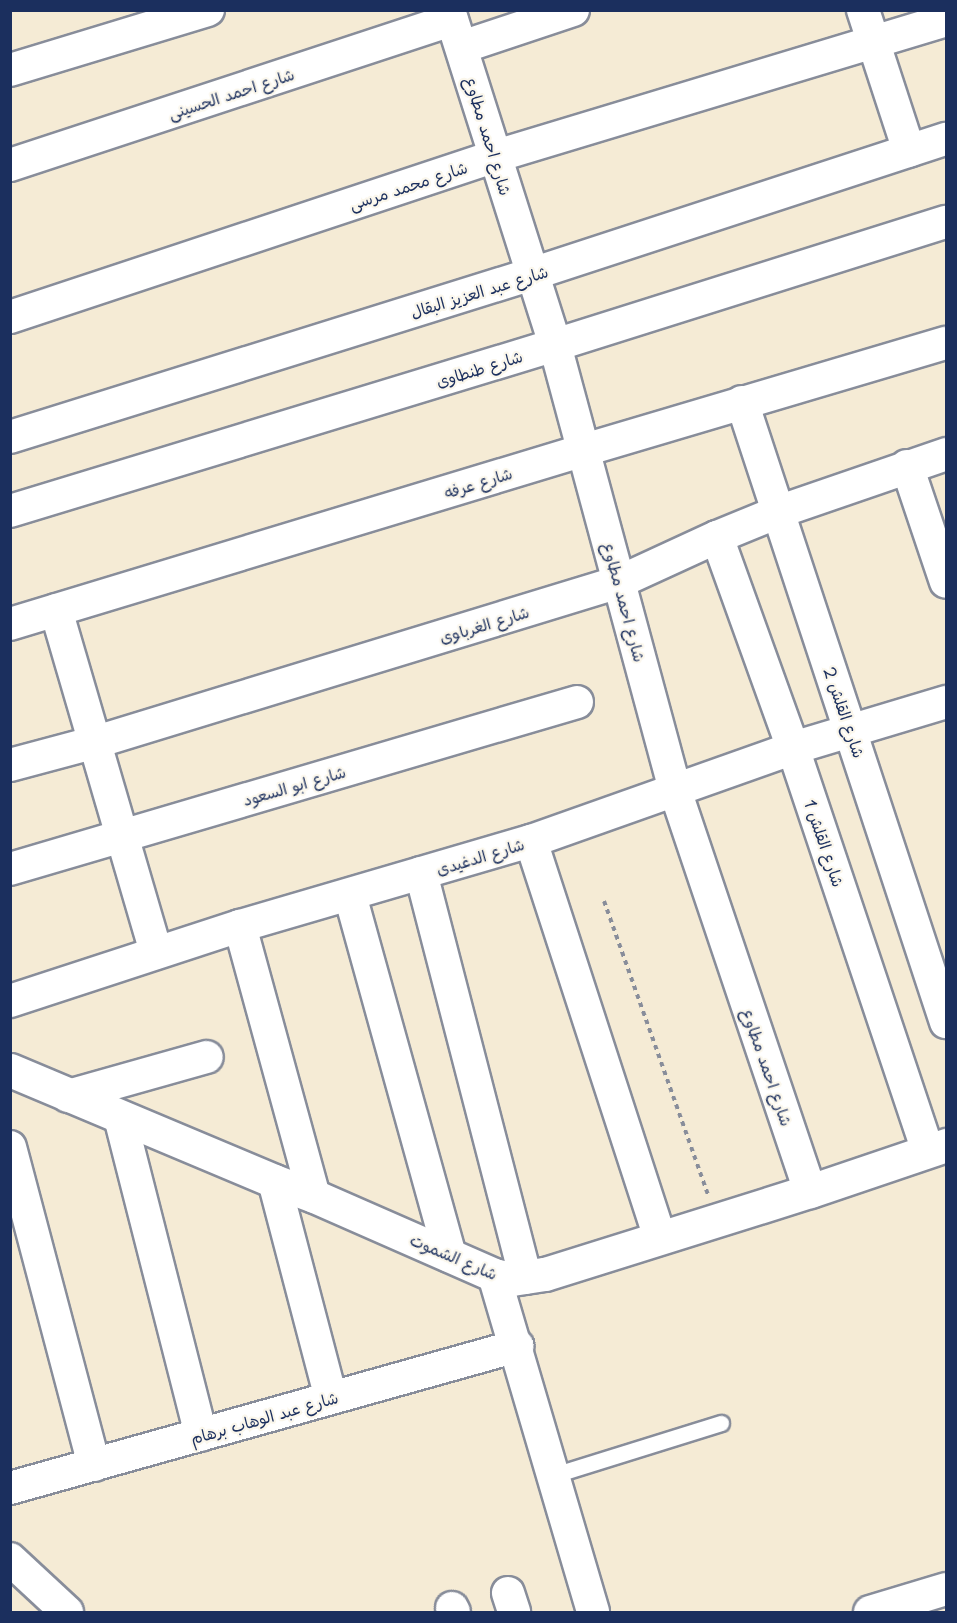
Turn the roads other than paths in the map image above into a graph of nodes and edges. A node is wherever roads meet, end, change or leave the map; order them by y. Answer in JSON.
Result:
{"nodes":[{"id":1,"x":208,"y":10,"type":"edge"},
{"id":2,"x":573,"y":10,"type":"edge"},
{"id":3,"x":863,"y":10,"type":"edge"},
{"id":4,"x":946,"y":20,"type":"edge"},
{"id":5,"x":454,"y":26,"type":"edge"},
{"id":6,"x":874,"y":43,"type":"junction"},
{"id":7,"x":10,"y":70,"type":"edge"},
{"id":8,"x":946,"y":139,"type":"edge"},
{"id":9,"x":909,"y":151,"type":"junction"},
{"id":10,"x":496,"y":156,"type":"junction"},
{"id":11,"x":10,"y":165,"type":"edge"},
{"id":12,"x":946,"y":222,"type":"edge"},
{"id":13,"x":532,"y":274,"type":"junction"},
{"id":14,"x":10,"y":317,"type":"edge"},
{"id":15,"x":946,"y":343,"type":"edge"},
{"id":16,"x":555,"y":345,"type":"junction"},
{"id":17,"x":742,"y":402,"type":"junction"},
{"id":18,"x":10,"y":436,"type":"edge"},
{"id":19,"x":584,"y":450,"type":"junction"},
{"id":20,"x":946,"y":454,"type":"edge"},
{"id":21,"x":908,"y":466,"type":"junction"},
{"id":22,"x":10,"y":511,"type":"edge"},
{"id":23,"x":778,"y":512,"type":"junction"},
{"id":24,"x":717,"y":537,"type":"junction"},
{"id":25,"x":619,"y":582,"type":"junction"},
{"id":26,"x":946,"y":582,"type":"edge"},
{"id":27,"x":56,"y":610,"type":"junction"},
{"id":28,"x":10,"y":624,"type":"edge"},
{"id":29,"x":577,"y":702,"type":"dead end"},
{"id":30,"x":946,"y":702,"type":"edge"},
{"id":31,"x":851,"y":730,"type":"junction"},
{"id":32,"x":96,"y":742,"type":"junction"},
{"id":33,"x":793,"y":748,"type":"junction"},
{"id":34,"x":10,"y":765,"type":"edge"},
{"id":35,"x":675,"y":790,"type":"junction"},
{"id":36,"x":123,"y":836,"type":"junction"},
{"id":37,"x":531,"y":841,"type":"junction"},
{"id":38,"x":10,"y":868,"type":"edge"},
{"id":39,"x":421,"y":873,"type":"junction"},
{"id":40,"x":350,"y":895,"type":"junction"},
{"id":41,"x":240,"y":926,"type":"junction"},
{"id":42,"x":156,"y":953,"type":"junction"},
{"id":43,"x":10,"y":1001,"type":"edge"},
{"id":44,"x":946,"y":1022,"type":"edge"},
{"id":45,"x":207,"y":1057,"type":"dead end"},
{"id":46,"x":10,"y":1070,"type":"edge"},
{"id":47,"x":68,"y":1096,"type":"junction"},
{"id":48,"x":120,"y":1117,"type":"junction"},
{"id":49,"x":10,"y":1147,"type":"edge"},
{"id":50,"x":937,"y":1148,"type":"edge"},
{"id":51,"x":274,"y":1181,"type":"junction"},
{"id":52,"x":810,"y":1191,"type":"junction"},
{"id":53,"x":314,"y":1196,"type":"junction"},
{"id":54,"x":660,"y":1238,"type":"junction"},
{"id":55,"x":450,"y":1256,"type":"junction"},
{"id":56,"x":510,"y":1277,"type":"junction"},
{"id":57,"x":517,"y":1346,"type":"junction"},
{"id":58,"x":331,"y":1398,"type":"junction"},
{"id":59,"x":721,"y":1423,"type":"dead end"},
{"id":60,"x":201,"y":1435,"type":"junction"},
{"id":61,"x":94,"y":1465,"type":"junction"},
{"id":62,"x":554,"y":1475,"type":"junction"},
{"id":63,"x":10,"y":1488,"type":"edge"},
{"id":64,"x":10,"y":1559,"type":"edge"},
{"id":65,"x":946,"y":1589,"type":"edge"},
{"id":66,"x":58,"y":1611,"type":"edge"},
{"id":67,"x":593,"y":1612,"type":"edge"},
{"id":68,"x":870,"y":1612,"type":"edge"}],
"edges":[{"from":1,"to":7,"type":"street"},
{"from":2,"to":5,"type":"street","name":"شارع احمد الحسينى"},
{"from":3,"to":6,"type":"street"},
{"from":4,"to":6,"type":"street","name":"شارع محمد مرسى"},
{"from":5,"to":10,"type":"street","name":"شارع احمد مطاوع"},
{"from":5,"to":11,"type":"street","name":"شارع احمد الحسينى"},
{"from":6,"to":9,"type":"street"},
{"from":6,"to":10,"type":"street","name":"شارع محمد مرسى"},
{"from":8,"to":9,"type":"street","name":"شارع عبد العزيز البقال"},
{"from":9,"to":13,"type":"street","name":"شارع عبد العزيز البقال"},
{"from":10,"to":13,"type":"street","name":"شارع احمد مطاوع"},
{"from":10,"to":14,"type":"street","name":"شارع محمد مرسى"},
{"from":12,"to":16,"type":"street","name":"شارع طنطاوى"},
{"from":13,"to":16,"type":"street","name":"شارع احمد مطاوع"},
{"from":13,"to":18,"type":"street","name":"شارع عبد العزيز البقال"},
{"from":15,"to":17,"type":"street","name":"شارع عرفه"},
{"from":16,"to":19,"type":"street","name":"شارع احمد مطاوع"},
{"from":16,"to":22,"type":"street","name":"شارع طنطاوى"},
{"from":17,"to":19,"type":"street","name":"شارع عرفه"},
{"from":17,"to":23,"type":"street","name":"شارع القلش 2"},
{"from":19,"to":25,"type":"street","name":"شارع احمد مطاوع"},
{"from":19,"to":27,"type":"street","name":"شارع عرفه"},
{"from":20,"to":21,"type":"street","name":"شارع الغرباوى"},
{"from":21,"to":23,"type":"street","name":"شارع الغرباوى"},
{"from":21,"to":26,"type":"street"},
{"from":23,"to":24,"type":"street","name":"شارع الغرباوى"},
{"from":23,"to":31,"type":"street","name":"شارع القلش 2"},
{"from":24,"to":25,"type":"street","name":"شارع الغرباوى"},
{"from":24,"to":33,"type":"street","name":"شارع القلش 1"},
{"from":25,"to":32,"type":"street","name":"شارع الغرباوى"},
{"from":25,"to":35,"type":"street","name":"شارع احمد مطاوع"},
{"from":27,"to":28,"type":"street","name":"شارع عرفه"},
{"from":27,"to":32,"type":"street"},
{"from":29,"to":36,"type":"street","name":"شارع ابو السعود"},
{"from":30,"to":31,"type":"street","name":"شارع الدغيدى"},
{"from":31,"to":33,"type":"street","name":"شارع الدغيدى"},
{"from":31,"to":44,"type":"street","name":"شارع القلش 2"},
{"from":32,"to":34,"type":"street","name":"شارع الغرباوى"},
{"from":32,"to":36,"type":"street"},
{"from":33,"to":35,"type":"street","name":"شارع الدغيدى"},
{"from":33,"to":50,"type":"street","name":"شارع القلش 1"},
{"from":35,"to":37,"type":"street","name":"شارع الدغيدى"},
{"from":35,"to":52,"type":"street","name":"شارع احمد مطاوع"},
{"from":36,"to":38,"type":"street","name":"شارع ابو السعود"},
{"from":36,"to":42,"type":"street"},
{"from":37,"to":39,"type":"street","name":"شارع الدغيدى"},
{"from":37,"to":54,"type":"street"},
{"from":39,"to":40,"type":"street","name":"شارع الدغيدى"},
{"from":39,"to":56,"type":"street"},
{"from":40,"to":41,"type":"street","name":"شارع الدغيدى"},
{"from":40,"to":55,"type":"street"},
{"from":41,"to":42,"type":"street","name":"شارع الدغيدى"},
{"from":41,"to":53,"type":"street"},
{"from":42,"to":43,"type":"street","name":"شارع الدغيدى"},
{"from":45,"to":47,"type":"street"},
{"from":46,"to":47,"type":"street","name":"شارع الشموت"},
{"from":47,"to":48,"type":"street","name":"شارع الشموت"},
{"from":48,"to":51,"type":"street","name":"شارع الشموت"},
{"from":48,"to":60,"type":"street"},
{"from":49,"to":61,"type":"street"},
{"from":50,"to":52,"type":"street"},
{"from":51,"to":53,"type":"street","name":"شارع الشموت"},
{"from":51,"to":58,"type":"street"},
{"from":52,"to":54,"type":"street"},
{"from":53,"to":55,"type":"street","name":"شارع الشموت"},
{"from":54,"to":56,"type":"street"},
{"from":55,"to":56,"type":"street","name":"شارع الشموت"},
{"from":56,"to":57,"type":"street"},
{"from":57,"to":58,"type":"street","name":"شارع عبد الوهاب برهام"},
{"from":57,"to":62,"type":"street"},
{"from":58,"to":60,"type":"street","name":"شارع عبد الوهاب برهام"},
{"from":59,"to":62,"type":"lane"},
{"from":60,"to":61,"type":"street","name":"شارع عبد الوهاب برهام"},
{"from":61,"to":63,"type":"street","name":"شارع عبد الوهاب برهام"},
{"from":62,"to":67,"type":"street"},
{"from":64,"to":66,"type":"street"},
{"from":65,"to":68,"type":"street"}]}
